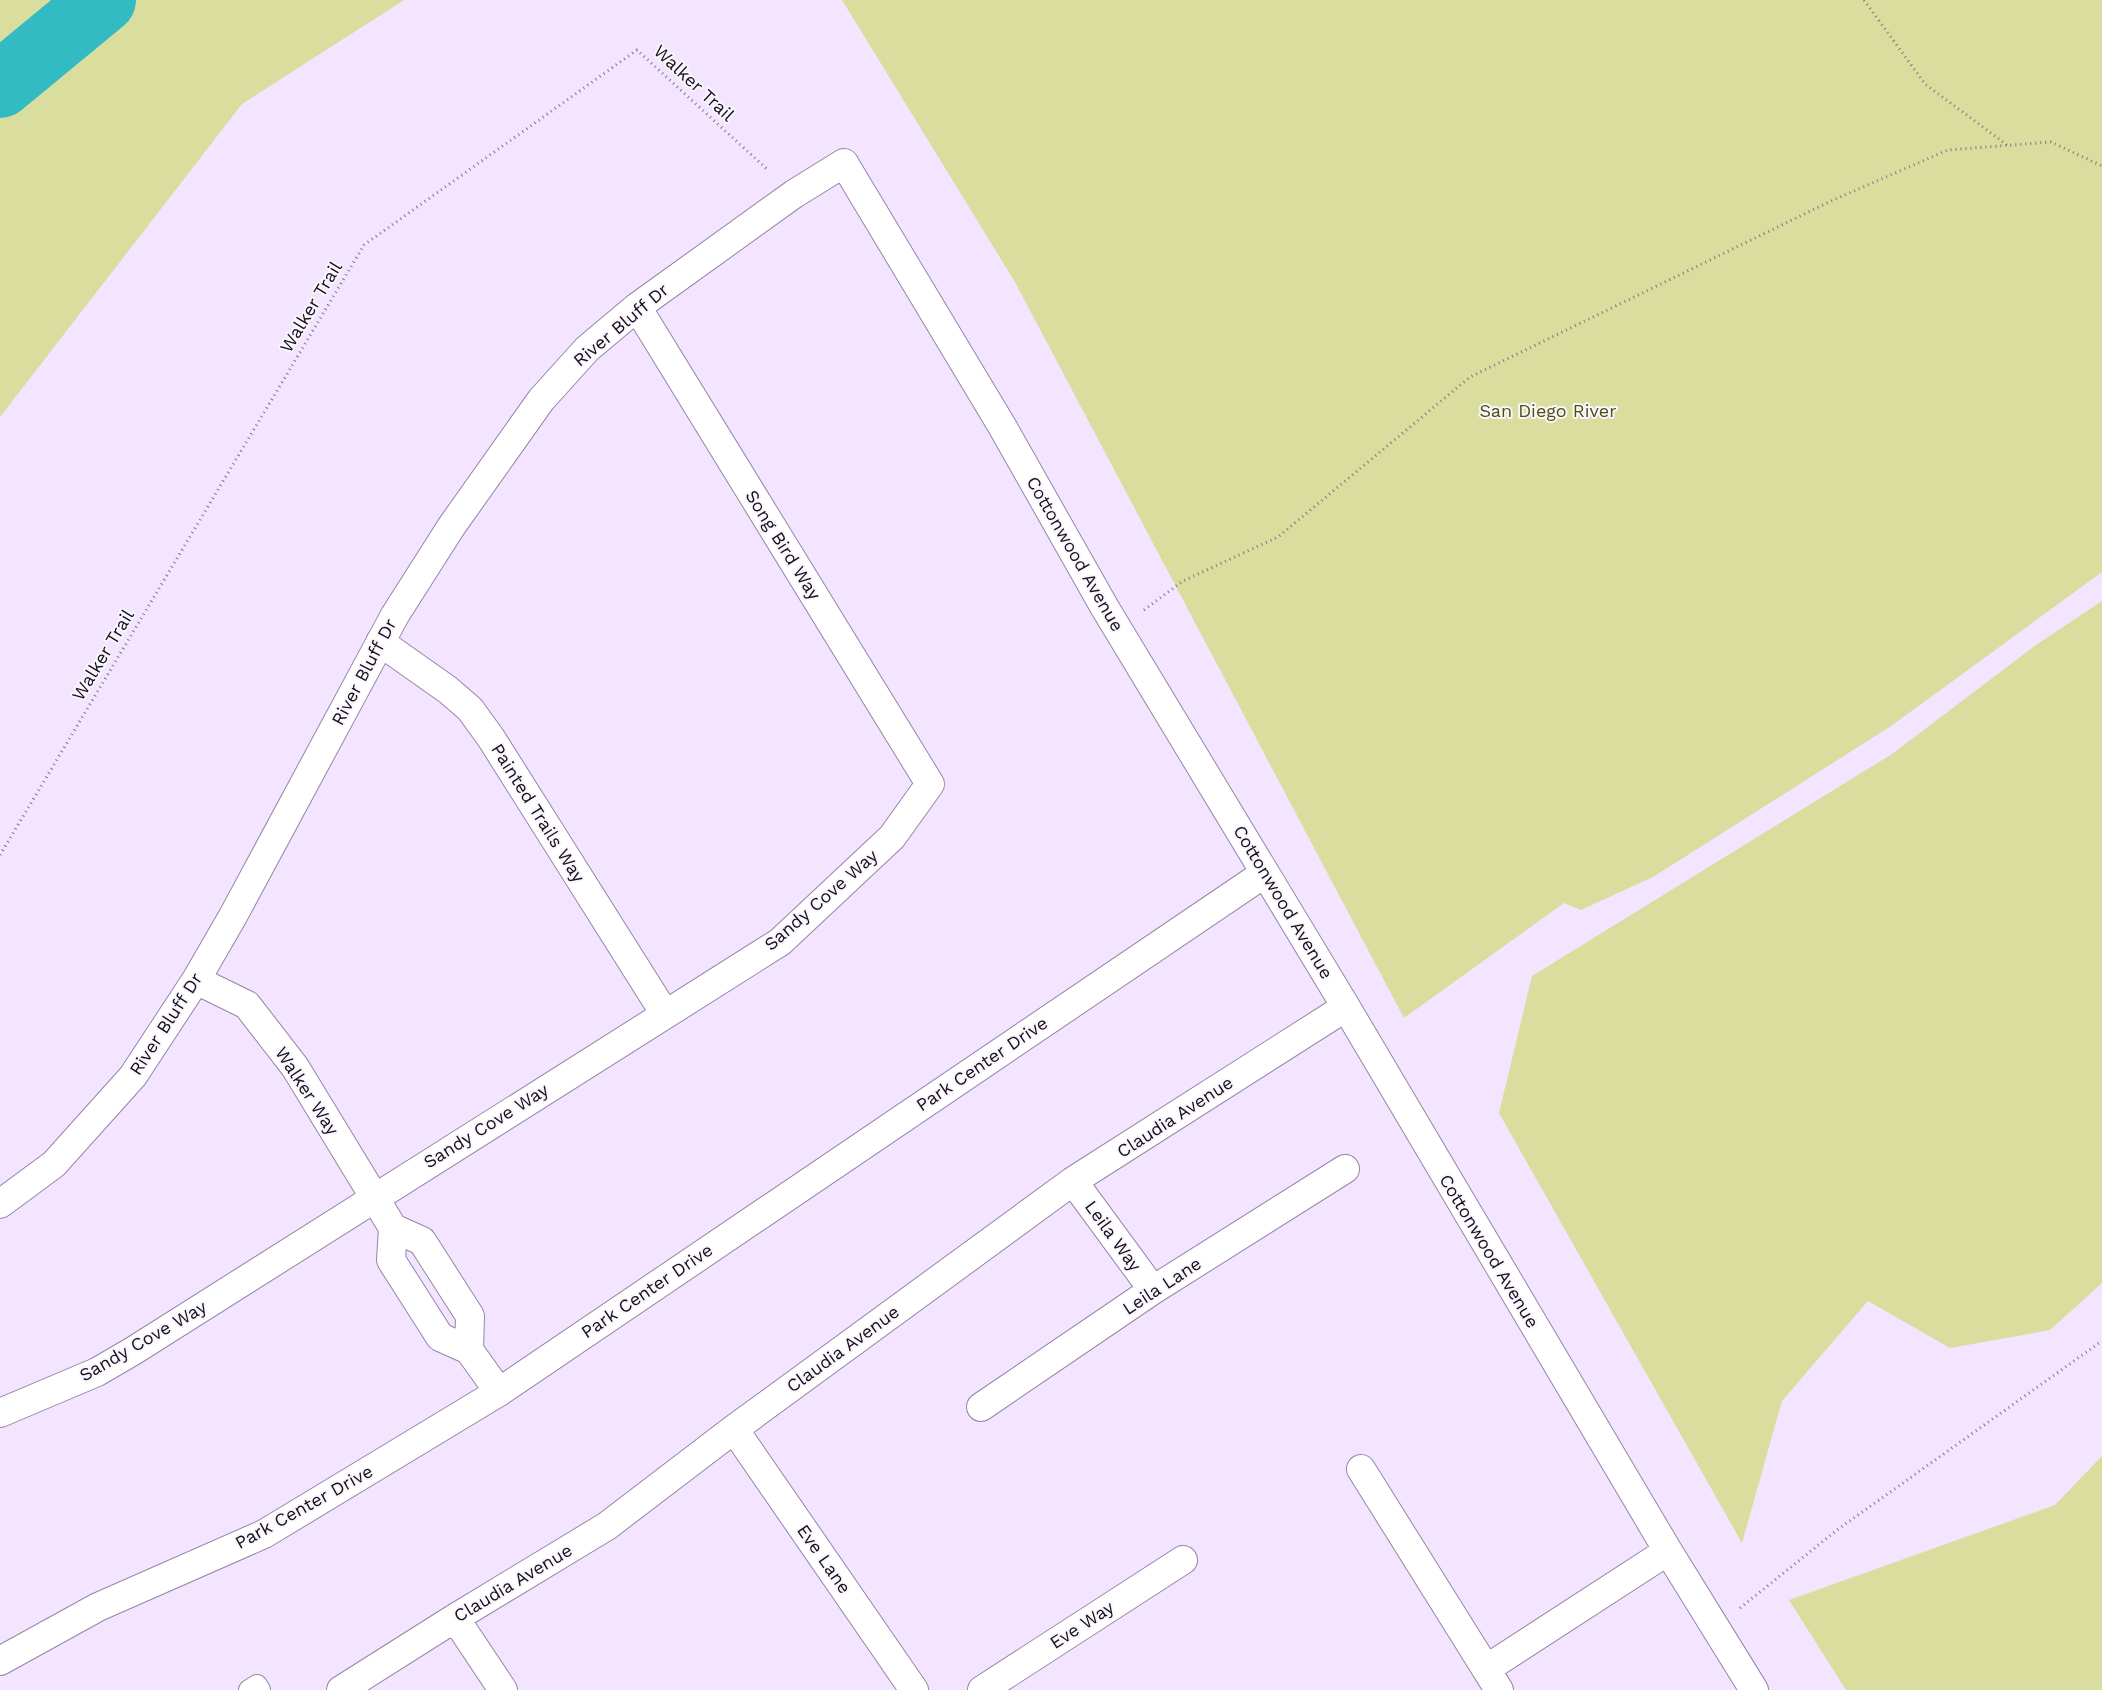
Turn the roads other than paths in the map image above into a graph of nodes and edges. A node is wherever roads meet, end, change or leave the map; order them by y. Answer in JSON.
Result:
{"nodes":[{"id":1,"x":794,"y":194,"type":"joint"},
{"id":2,"x":636,"y":307,"type":"junction"},
{"id":3,"x":380,"y":642,"type":"junction"},
{"id":4,"x":930,"y":784,"type":"joint"},
{"id":5,"x":1265,"y":873,"type":"junction"},
{"id":6,"x":196,"y":980,"type":"junction"},
{"id":7,"x":1346,"y":1008,"type":"junction"},
{"id":8,"x":665,"y":1014,"type":"junction"},
{"id":9,"x":1345,"y":1169,"type":"dead end"},
{"id":10,"x":1073,"y":1181,"type":"junction"},
{"id":11,"x":374,"y":1197,"type":"junction"},
{"id":12,"x":0,"y":1204,"type":"edge"},
{"id":13,"x":393,"y":1228,"type":"junction"},
{"id":14,"x":1153,"y":1290,"type":"junction"},
{"id":15,"x":469,"y":1350,"type":"junction"},
{"id":16,"x":498,"y":1392,"type":"junction"},
{"id":17,"x":981,"y":1407,"type":"dead end"},
{"id":18,"x":0,"y":1413,"type":"edge"},
{"id":19,"x":734,"y":1429,"type":"junction"},
{"id":20,"x":1362,"y":1469,"type":"dead end"},
{"id":21,"x":1668,"y":1551,"type":"junction"},
{"id":22,"x":1183,"y":1560,"type":"dead end"},
{"id":23,"x":455,"y":1618,"type":"junction"},
{"id":24,"x":0,"y":1661,"type":"edge"},
{"id":25,"x":1492,"y":1680,"type":"edge"},
{"id":26,"x":249,"y":1690,"type":"edge"},
{"id":27,"x":260,"y":1690,"type":"edge"},
{"id":28,"x":341,"y":1690,"type":"edge"},
{"id":29,"x":503,"y":1690,"type":"edge"},
{"id":30,"x":914,"y":1690,"type":"edge"},
{"id":31,"x":982,"y":1690,"type":"edge"},
{"id":32,"x":1754,"y":1690,"type":"edge"}],
"edges":[{"from":1,"to":2,"type":"street","name":"River Bluff Dr"},
{"from":1,"to":5,"type":"street","name":"Cottonwood Avenue"},
{"from":2,"to":3,"type":"street","name":"River Bluff Dr"},
{"from":2,"to":4,"type":"street","name":"Song Bird Way"},
{"from":3,"to":6,"type":"street","name":"River Bluff Dr"},
{"from":3,"to":8,"type":"street","name":"Painted Trails Way"},
{"from":4,"to":8,"type":"street","name":"Sandy Cove Way"},
{"from":5,"to":7,"type":"street","name":"Cottonwood Avenue"},
{"from":5,"to":16,"type":"street","name":"Park Center Drive"},
{"from":6,"to":11,"type":"street","name":"Walker Way"},
{"from":6,"to":12,"type":"street","name":"River Bluff Dr"},
{"from":7,"to":10,"type":"street","name":"Claudia Avenue"},
{"from":7,"to":21,"type":"street","name":"Cottonwood Avenue"},
{"from":8,"to":11,"type":"street","name":"Sandy Cove Way"},
{"from":9,"to":14,"type":"street","name":"Leila Lane"},
{"from":10,"to":14,"type":"street","name":"Leila Way"},
{"from":10,"to":19,"type":"street","name":"Claudia Avenue"},
{"from":11,"to":13,"type":"street","name":"Walker Way"},
{"from":11,"to":18,"type":"street","name":"Sandy Cove Way"},
{"from":13,"to":15,"type":"street"},
{"from":13,"to":15,"type":"street"},
{"from":14,"to":17,"type":"street","name":"Leila Lane"},
{"from":15,"to":16,"type":"street"},
{"from":16,"to":24,"type":"street","name":"Park Center Drive"},
{"from":19,"to":23,"type":"street","name":"Claudia Avenue"},
{"from":19,"to":30,"type":"street","name":"Eve Lane"},
{"from":20,"to":25,"type":"street"},
{"from":21,"to":25,"type":"street"},
{"from":21,"to":32,"type":"street","name":"Cottonwood Avenue"},
{"from":22,"to":31,"type":"street","name":"Eve Way"},
{"from":23,"to":28,"type":"street","name":"Claudia Avenue"},
{"from":23,"to":29,"type":"street"},
{"from":26,"to":27,"type":"lane"}]}
